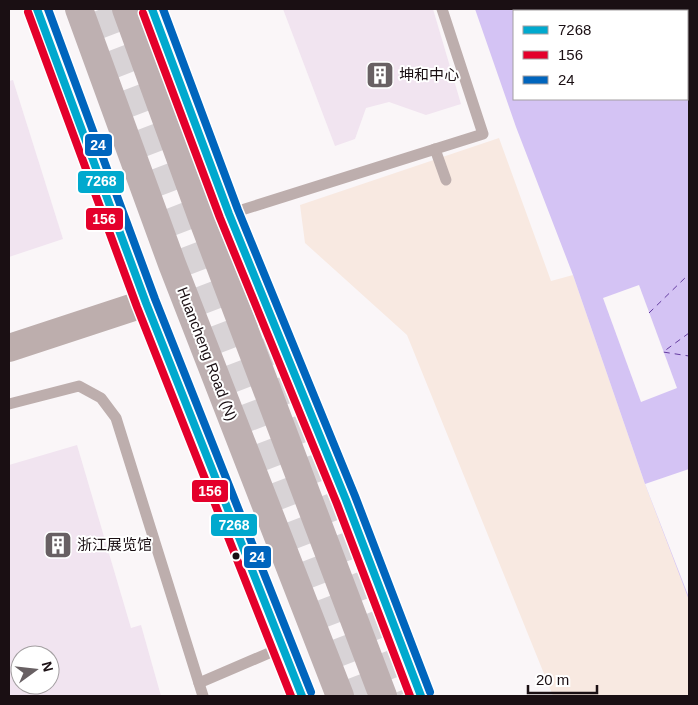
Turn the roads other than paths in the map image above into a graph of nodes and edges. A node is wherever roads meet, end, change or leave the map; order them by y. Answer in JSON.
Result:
{"nodes":[{"id":1,"x":38,"y":9,"type":"edge"},
{"id":2,"x":79,"y":9,"type":"edge"},
{"id":3,"x":126,"y":9,"type":"edge"},
{"id":4,"x":152,"y":9,"type":"edge"},
{"id":5,"x":442,"y":9,"type":"edge"},
{"id":6,"x":436,"y":149,"type":"junction"},
{"id":7,"x":446,"y":180,"type":"dead end"},
{"id":8,"x":229,"y":214,"type":"junction"},
{"id":9,"x":146,"y":303,"type":"junction"},
{"id":10,"x":9,"y":348,"type":"edge"},
{"id":11,"x":9,"y":404,"type":"edge"},
{"id":12,"x":283,"y":647,"type":"junction"},
{"id":13,"x":200,"y":684,"type":"junction"},
{"id":14,"x":203,"y":696,"type":"edge"},
{"id":15,"x":302,"y":696,"type":"edge"},
{"id":16,"x":340,"y":696,"type":"edge"},
{"id":17,"x":383,"y":696,"type":"edge"},
{"id":18,"x":421,"y":696,"type":"edge"}],
"edges":[{"from":1,"to":9,"type":"main road"},
{"from":2,"to":16,"type":"main road","name":"Huancheng Road (N)"},
{"from":3,"to":17,"type":"main road"},
{"from":4,"to":8,"type":"main road"},
{"from":5,"to":6,"type":"lane"},
{"from":6,"to":7,"type":"lane"},
{"from":6,"to":8,"type":"lane"},
{"from":8,"to":18,"type":"main road"},
{"from":9,"to":10,"type":"street"},
{"from":9,"to":12,"type":"main road"},
{"from":11,"to":13,"type":"lane"},
{"from":12,"to":13,"type":"lane"},
{"from":12,"to":15,"type":"main road"},
{"from":13,"to":14,"type":"lane"}]}
